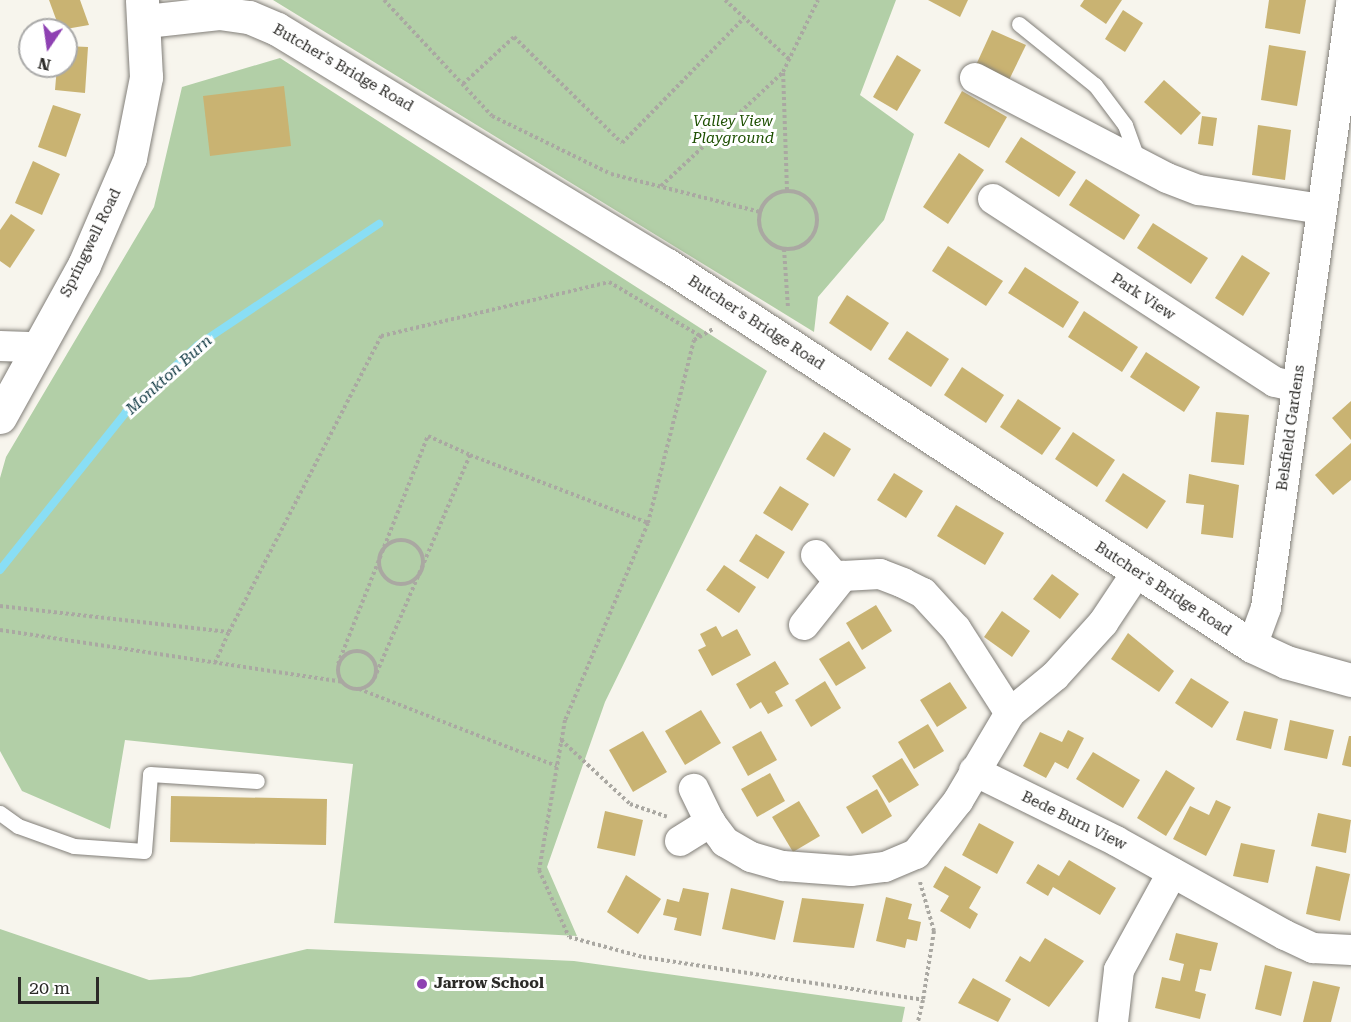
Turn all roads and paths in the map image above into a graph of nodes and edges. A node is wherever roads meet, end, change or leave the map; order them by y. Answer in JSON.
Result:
{"nodes":[{"id":1,"x":384,"y":0,"type":"edge"},
{"id":2,"x":725,"y":0,"type":"edge"},
{"id":3,"x":818,"y":0,"type":"edge"},
{"id":4,"x":1351,"y":5,"type":"edge"},
{"id":5,"x":144,"y":10,"type":"edge"},
{"id":6,"x":744,"y":18,"type":"junction"},
{"id":7,"x":1019,"y":24,"type":"dead end"},
{"id":8,"x":789,"y":59,"type":"junction"},
{"id":9,"x":783,"y":72,"type":"junction"},
{"id":10,"x":975,"y":78,"type":"dead end"},
{"id":11,"x":462,"y":84,"type":"junction"},
{"id":12,"x":1139,"y":164,"type":"junction"},
{"id":13,"x":660,"y":187,"type":"junction"},
{"id":14,"x":787,"y":190,"type":"junction"},
{"id":15,"x":993,"y":200,"type":"dead end"},
{"id":16,"x":1322,"y":209,"type":"junction"},
{"id":17,"x":760,"y":212,"type":"junction"},
{"id":18,"x":784,"y":249,"type":"junction"},
{"id":19,"x":739,"y":312,"type":"junction"},
{"id":20,"x":702,"y":337,"type":"junction"},
{"id":21,"x":0,"y":346,"type":"edge"},
{"id":22,"x":791,"y":346,"type":"junction"},
{"id":23,"x":37,"y":347,"type":"junction"},
{"id":24,"x":1297,"y":387,"type":"junction"},
{"id":25,"x":0,"y":417,"type":"edge"},
{"id":26,"x":470,"y":455,"type":"junction"},
{"id":27,"x":380,"y":555,"type":"junction"},
{"id":28,"x":816,"y":555,"type":"dead end"},
{"id":29,"x":421,"y":570,"type":"junction"},
{"id":30,"x":1137,"y":572,"type":"junction"},
{"id":31,"x":838,"y":580,"type":"junction"},
{"id":32,"x":0,"y":606,"type":"edge"},
{"id":33,"x":804,"y":625,"type":"dead end"},
{"id":34,"x":0,"y":630,"type":"edge"},
{"id":35,"x":229,"y":632,"type":"junction"},
{"id":36,"x":1252,"y":646,"type":"junction"},
{"id":37,"x":215,"y":663,"type":"junction"},
{"id":38,"x":338,"y":664,"type":"junction"},
{"id":39,"x":374,"y":679,"type":"junction"},
{"id":40,"x":1351,"y":680,"type":"edge"},
{"id":41,"x":342,"y":682,"type":"junction"},
{"id":42,"x":359,"y":689,"type":"junction"},
{"id":43,"x":1010,"y":713,"type":"junction"},
{"id":44,"x":561,"y":740,"type":"dead end"},
{"id":45,"x":557,"y":766,"type":"dead end"},
{"id":46,"x":974,"y":771,"type":"junction"},
{"id":47,"x":256,"y":781,"type":"dead end"},
{"id":48,"x":694,"y":789,"type":"dead end"},
{"id":49,"x":0,"y":813,"type":"edge"},
{"id":50,"x":696,"y":830,"type":"junction"},
{"id":51,"x":907,"y":857,"type":"junction"},
{"id":52,"x":1172,"y":873,"type":"junction"},
{"id":53,"x":1351,"y":950,"type":"edge"},
{"id":54,"x":923,"y":1000,"type":"dead end"},
{"id":55,"x":1113,"y":1022,"type":"edge"}],
"edges":[{"from":1,"to":11,"type":"path"},
{"from":2,"to":6,"type":"path"},
{"from":3,"to":8,"type":"path"},
{"from":4,"to":16,"type":"street","name":"Belsfield Gardens"},
{"from":5,"to":19,"type":"street","name":"Butcher's Bridge Road"},
{"from":5,"to":23,"type":"street","name":"Springwell Road"},
{"from":6,"to":8,"type":"path"},
{"from":6,"to":11,"type":"path"},
{"from":7,"to":12,"type":"lane"},
{"from":8,"to":9,"type":"path"},
{"from":9,"to":13,"type":"path"},
{"from":9,"to":14,"type":"path"},
{"from":10,"to":12,"type":"street"},
{"from":11,"to":13,"type":"path"},
{"from":12,"to":16,"type":"street"},
{"from":13,"to":17,"type":"path"},
{"from":14,"to":17,"type":"path"},
{"from":14,"to":18,"type":"path"},
{"from":15,"to":24,"type":"street","name":"Park View"},
{"from":16,"to":24,"type":"street","name":"Belsfield Gardens"},
{"from":17,"to":18,"type":"path"},
{"from":18,"to":22,"type":"path"},
{"from":19,"to":20,"type":"path"},
{"from":19,"to":22,"type":"street","name":"Butcher's Bridge Road"},
{"from":20,"to":26,"type":"path"},
{"from":20,"to":35,"type":"path"},
{"from":21,"to":23,"type":"street"},
{"from":22,"to":30,"type":"street","name":"Butcher's Bridge Road"},
{"from":23,"to":25,"type":"street","name":"Springwell Road"},
{"from":24,"to":36,"type":"street","name":"Belsfield Gardens"},
{"from":26,"to":27,"type":"path"},
{"from":26,"to":29,"type":"path"},
{"from":27,"to":29,"type":"path"},
{"from":27,"to":29,"type":"path"},
{"from":27,"to":38,"type":"path"},
{"from":28,"to":31,"type":"street"},
{"from":29,"to":39,"type":"path"},
{"from":30,"to":36,"type":"street","name":"Butcher's Bridge Road"},
{"from":30,"to":43,"type":"street"},
{"from":31,"to":33,"type":"street"},
{"from":31,"to":43,"type":"street"},
{"from":32,"to":35,"type":"path"},
{"from":34,"to":37,"type":"path"},
{"from":35,"to":37,"type":"path"},
{"from":36,"to":40,"type":"street","name":"Butcher's Bridge Road"},
{"from":37,"to":41,"type":"path"},
{"from":38,"to":39,"type":"path"},
{"from":38,"to":41,"type":"path"},
{"from":39,"to":42,"type":"path"},
{"from":41,"to":42,"type":"path"},
{"from":42,"to":45,"type":"path"},
{"from":43,"to":46,"type":"street"},
{"from":44,"to":50,"type":"path"},
{"from":46,"to":51,"type":"street"},
{"from":46,"to":52,"type":"street","name":"Bede Burn View"},
{"from":47,"to":49,"type":"lane"},
{"from":48,"to":50,"type":"street"},
{"from":50,"to":51,"type":"street"},
{"from":51,"to":54,"type":"path"},
{"from":52,"to":53,"type":"street","name":"Bede Burn View"},
{"from":52,"to":55,"type":"street"}]}
